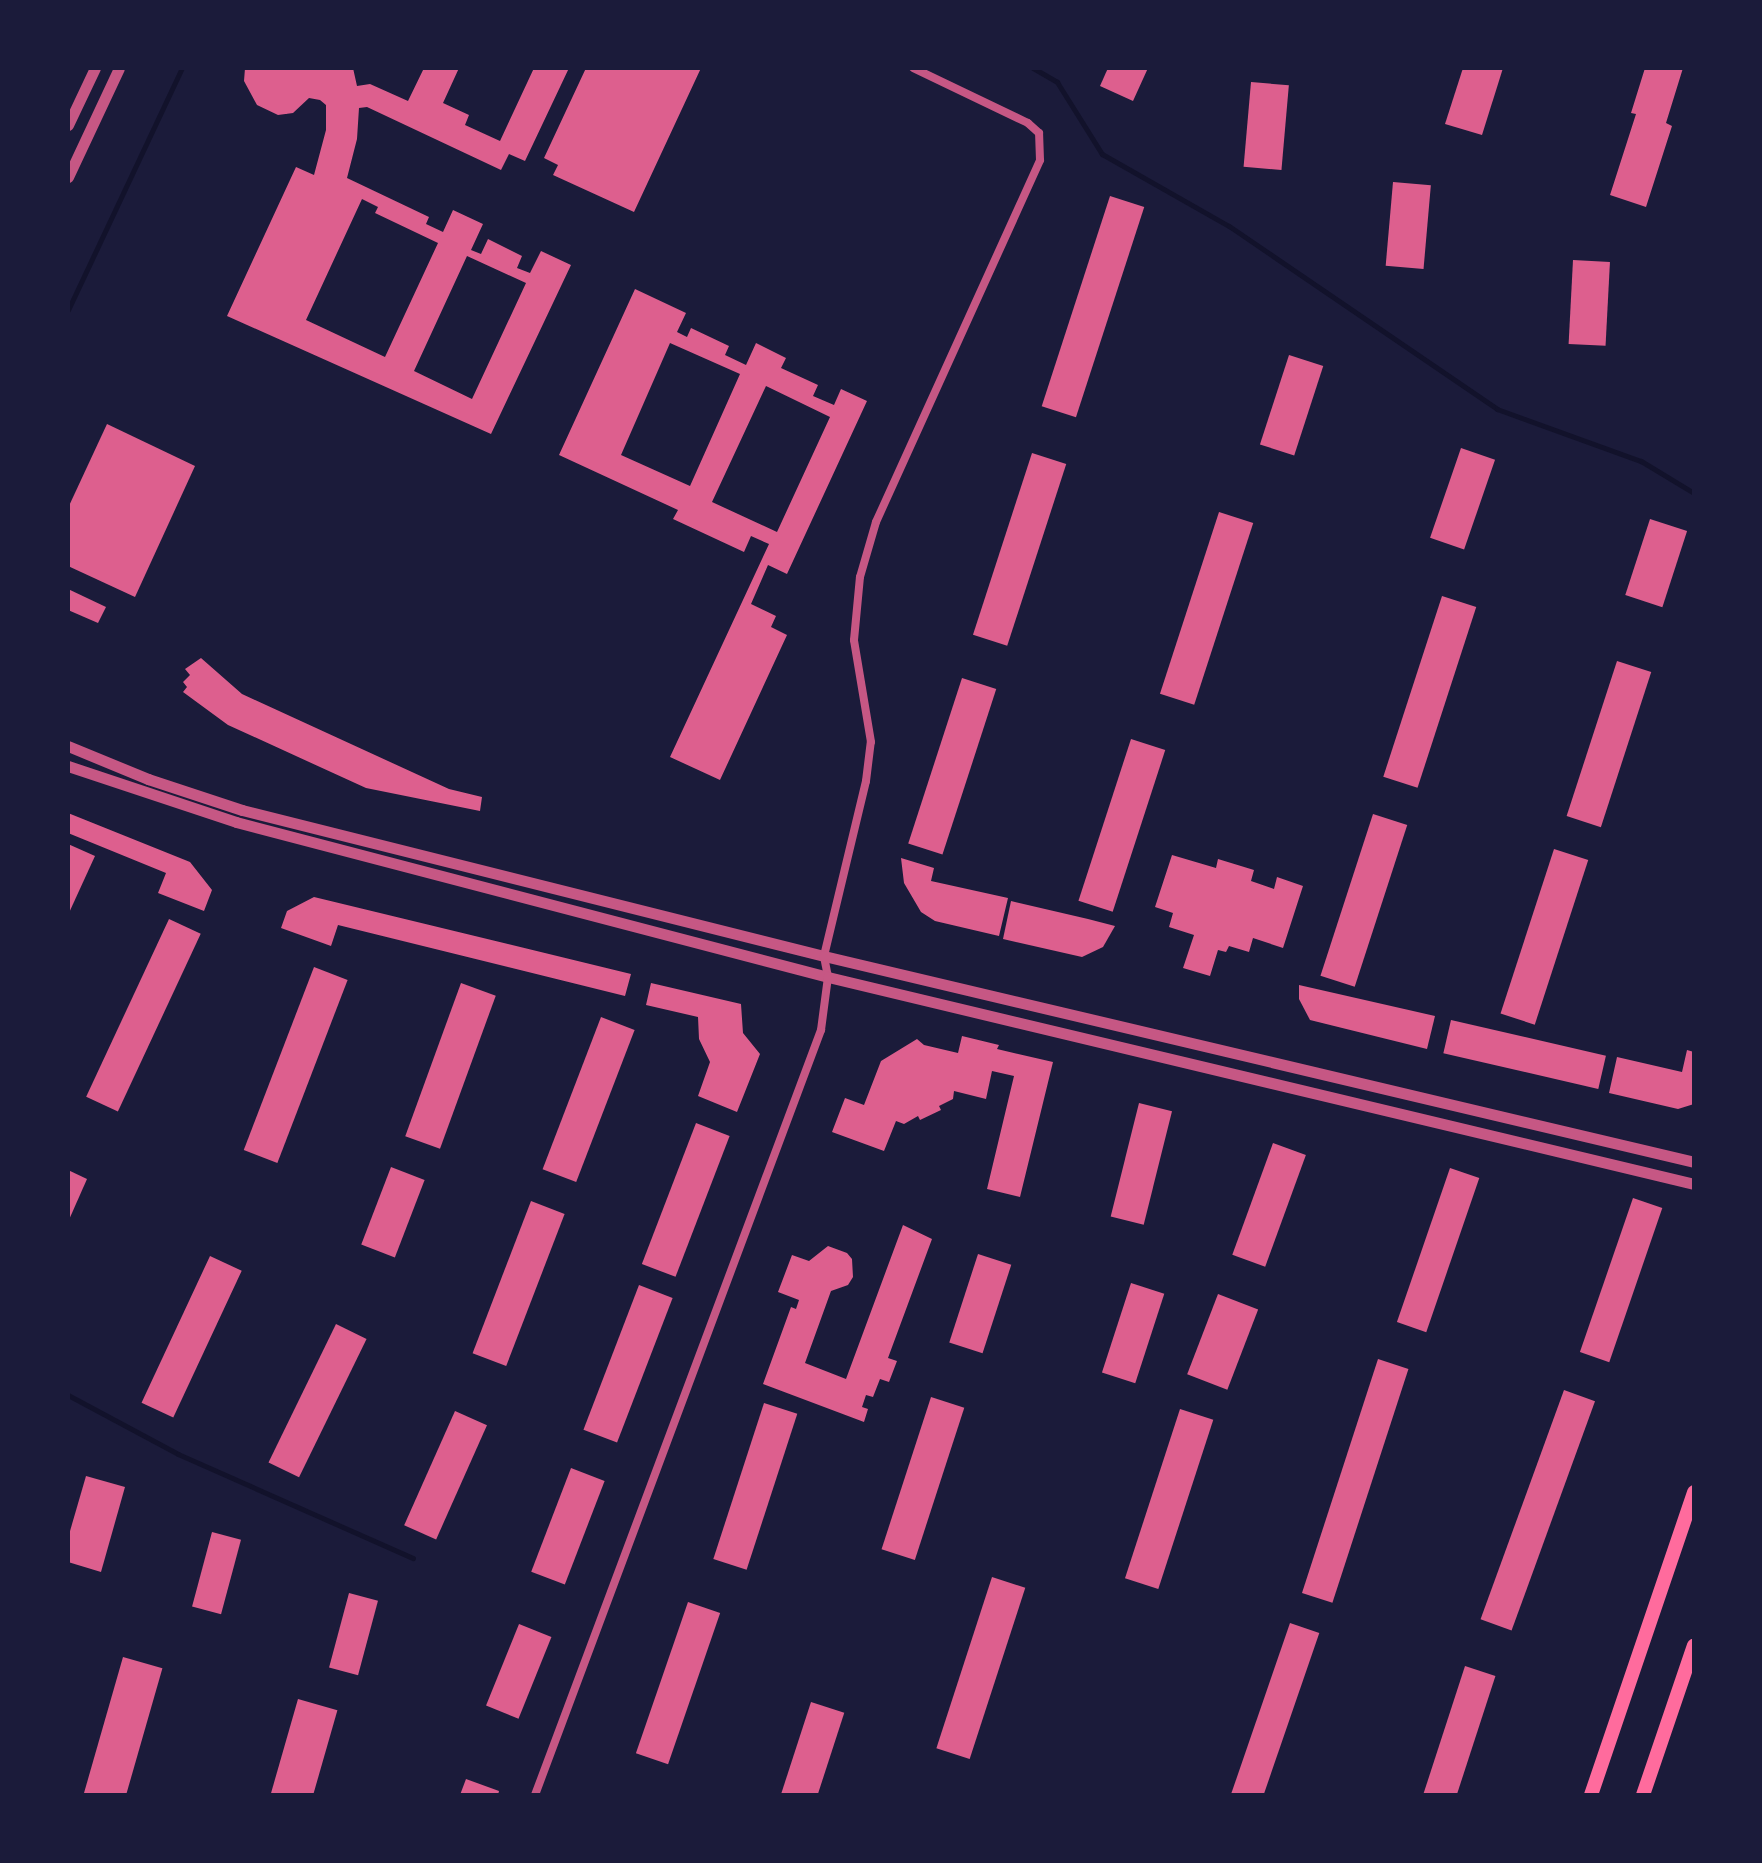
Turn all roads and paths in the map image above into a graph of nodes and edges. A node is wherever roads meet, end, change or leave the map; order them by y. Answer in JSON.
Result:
{"nodes":[{"id":1,"x":95,"y":68,"type":"edge"},
{"id":2,"x":119,"y":68,"type":"edge"},
{"id":3,"x":913,"y":68,"type":"edge"},
{"id":4,"x":68,"y":125,"type":"edge"},
{"id":5,"x":68,"y":177,"type":"edge"},
{"id":6,"x":68,"y":746,"type":"edge"},
{"id":7,"x":68,"y":766,"type":"edge"},
{"id":8,"x":824,"y":956,"type":"junction"},
{"id":9,"x":828,"y":977,"type":"junction"},
{"id":10,"x":1694,"y":1162,"type":"edge"},
{"id":11,"x":1694,"y":1184,"type":"edge"},
{"id":12,"x":1694,"y":1492,"type":"edge"},
{"id":13,"x":1694,"y":1645,"type":"edge"},
{"id":14,"x":535,"y":1795,"type":"edge"},
{"id":15,"x":1591,"y":1795,"type":"edge"},
{"id":16,"x":1643,"y":1795,"type":"edge"}],
"edges":[{"from":1,"to":4,"type":"street"},
{"from":2,"to":5,"type":"street"},
{"from":3,"to":8,"type":"street"},
{"from":6,"to":8,"type":"street"},
{"from":7,"to":9,"type":"street"},
{"from":8,"to":9,"type":"street"},
{"from":8,"to":10,"type":"street"},
{"from":9,"to":11,"type":"street"},
{"from":9,"to":14,"type":"street"},
{"from":12,"to":15,"type":"main road"},
{"from":13,"to":16,"type":"main road"}]}
